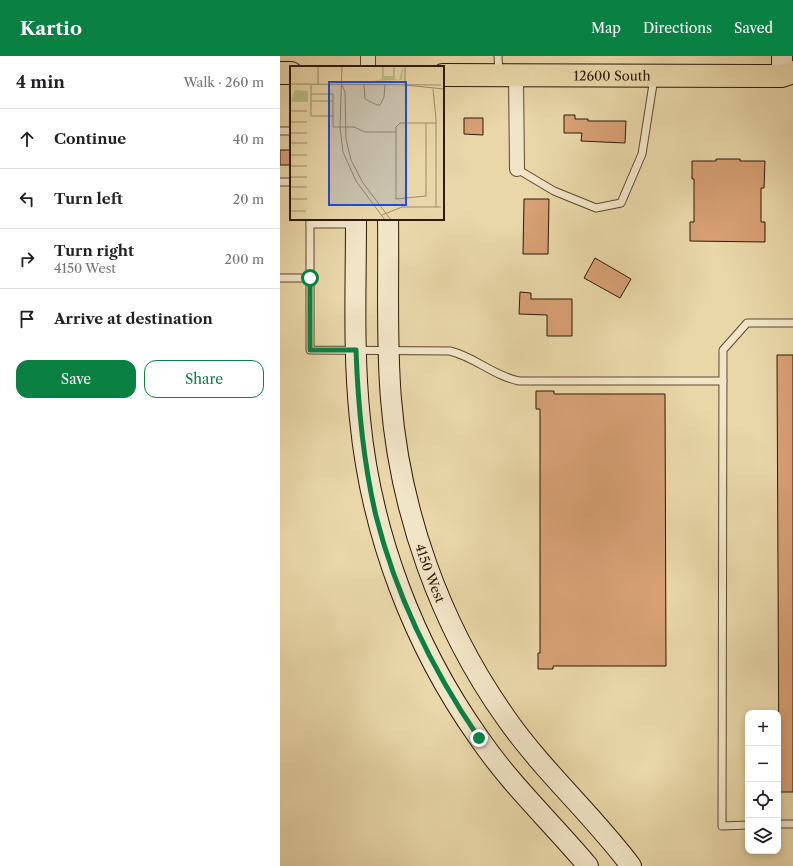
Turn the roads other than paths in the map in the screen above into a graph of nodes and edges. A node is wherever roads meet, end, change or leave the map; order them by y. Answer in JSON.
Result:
{"nodes":[{"id":1,"x":504,"y":69,"type":"edge"},
{"id":2,"x":787,"y":72,"type":"edge"},
{"id":3,"x":444,"y":75,"type":"edge"},
{"id":4,"x":654,"y":76,"type":"junction"},
{"id":5,"x":517,"y":169,"type":"joint"},
{"id":6,"x":388,"y":220,"type":"edge"},
{"id":7,"x":310,"y":222,"type":"edge"},
{"id":8,"x":356,"y":222,"type":"edge"},
{"id":9,"x":280,"y":278,"type":"edge"},
{"id":10,"x":310,"y":278,"type":"junction"},
{"id":11,"x":793,"y":323,"type":"edge"},
{"id":12,"x":356,"y":350,"type":"junction"},
{"id":13,"x":389,"y":350,"type":"junction"},
{"id":14,"x":723,"y":381,"type":"junction"},
{"id":15,"x":781,"y":824,"type":"edge"},
{"id":16,"x":793,"y":824,"type":"edge"},
{"id":17,"x":745,"y":826,"type":"edge"},
{"id":18,"x":588,"y":866,"type":"edge"},
{"id":19,"x":632,"y":866,"type":"edge"}],
"edges":[{"from":1,"to":3,"type":"main road","name":"12600 South"},
{"from":1,"to":4,"type":"main road","name":"12600 South"},
{"from":1,"to":5,"type":"street"},
{"from":2,"to":4,"type":"main road","name":"12600 South"},
{"from":4,"to":5,"type":"lane"},
{"from":6,"to":13,"type":"street","name":"4150 West"},
{"from":7,"to":8,"type":"lane"},
{"from":7,"to":10,"type":"lane"},
{"from":8,"to":12,"type":"street"},
{"from":9,"to":10,"type":"lane"},
{"from":10,"to":12,"type":"lane"},
{"from":11,"to":14,"type":"lane"},
{"from":12,"to":13,"type":"lane"},
{"from":12,"to":18,"type":"street"},
{"from":13,"to":14,"type":"lane"},
{"from":13,"to":19,"type":"street","name":"4150 West"},
{"from":14,"to":17,"type":"lane"},
{"from":15,"to":16,"type":"lane"}]}
